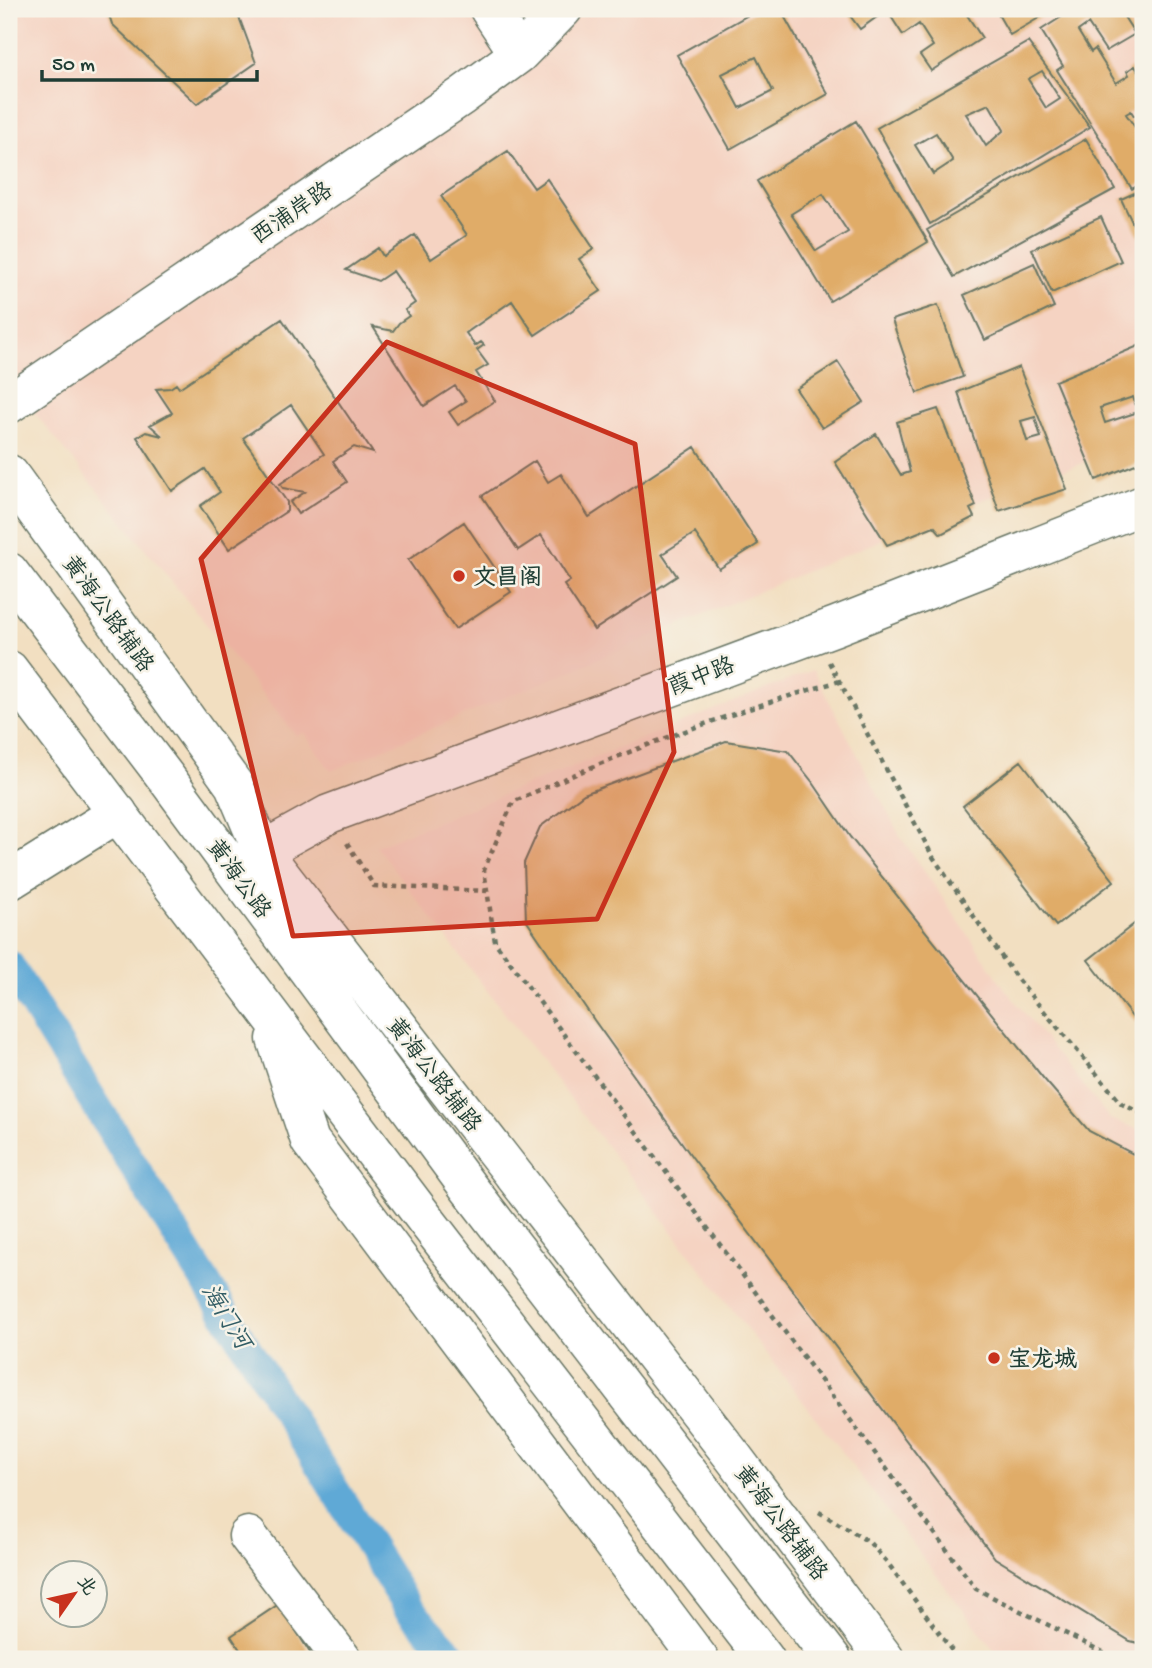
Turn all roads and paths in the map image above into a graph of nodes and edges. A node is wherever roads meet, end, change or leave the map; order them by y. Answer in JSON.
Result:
{"nodes":[{"id":1,"x":489,"y":9,"type":"edge"},
{"id":2,"x":564,"y":9,"type":"edge"},
{"id":3,"x":519,"y":54,"type":"junction"},
{"id":4,"x":9,"y":404,"type":"edge"},
{"id":5,"x":9,"y":474,"type":"edge"},
{"id":6,"x":1143,"y":505,"type":"edge"},
{"id":7,"x":9,"y":572,"type":"edge"},
{"id":8,"x":815,"y":633,"type":"junction"},
{"id":9,"x":9,"y":670,"type":"edge"},
{"id":10,"x":840,"y":681,"type":"junction"},
{"id":11,"x":167,"y":779,"type":"junction"},
{"id":12,"x":118,"y":813,"type":"junction"},
{"id":13,"x":329,"y":814,"type":"junction"},
{"id":14,"x":262,"y":851,"type":"junction"},
{"id":15,"x":17,"y":876,"type":"edge"},
{"id":16,"x":487,"y":891,"type":"junction"},
{"id":17,"x":265,"y":1007,"type":"junction"},
{"id":18,"x":1143,"y":1114,"type":"edge"},
{"id":19,"x":815,"y":1510,"type":"dead end"},
{"id":20,"x":248,"y":1536,"type":"dead end"},
{"id":21,"x":1109,"y":1657,"type":"edge"},
{"id":22,"x":342,"y":1659,"type":"edge"},
{"id":23,"x":699,"y":1659,"type":"edge"},
{"id":24,"x":765,"y":1659,"type":"edge"},
{"id":25,"x":832,"y":1659,"type":"edge"},
{"id":26,"x":885,"y":1659,"type":"edge"},
{"id":27,"x":958,"y":1659,"type":"edge"},
{"id":28,"x":1117,"y":1659,"type":"edge"}],
"edges":[{"from":1,"to":3,"type":"main road"},
{"from":2,"to":3,"type":"main road","name":"西浦岸路"},
{"from":3,"to":4,"type":"main road","name":"西浦岸路"},
{"from":5,"to":14,"type":"main road","name":"黄海公路辅路"},
{"from":6,"to":8,"type":"main road","name":"葭中路"},
{"from":7,"to":11,"type":"main road","name":"黄海公路"},
{"from":8,"to":10,"type":"path"},
{"from":8,"to":13,"type":"main road","name":"葭中路"},
{"from":9,"to":12,"type":"main road"},
{"from":10,"to":16,"type":"path"},
{"from":10,"to":18,"type":"path"},
{"from":11,"to":14,"type":"main road"},
{"from":11,"to":25,"type":"main road","name":"黄海公路"},
{"from":12,"to":15,"type":"main road"},
{"from":12,"to":17,"type":"main road"},
{"from":13,"to":14,"type":"main road","name":"葭中路"},
{"from":13,"to":16,"type":"path"},
{"from":14,"to":26,"type":"main road","name":"黄海公路辅路"},
{"from":16,"to":21,"type":"path"},
{"from":17,"to":23,"type":"main road"},
{"from":17,"to":24,"type":"main road"},
{"from":19,"to":27,"type":"path"},
{"from":20,"to":22,"type":"main road"},
{"from":21,"to":28,"type":"path"}]}
